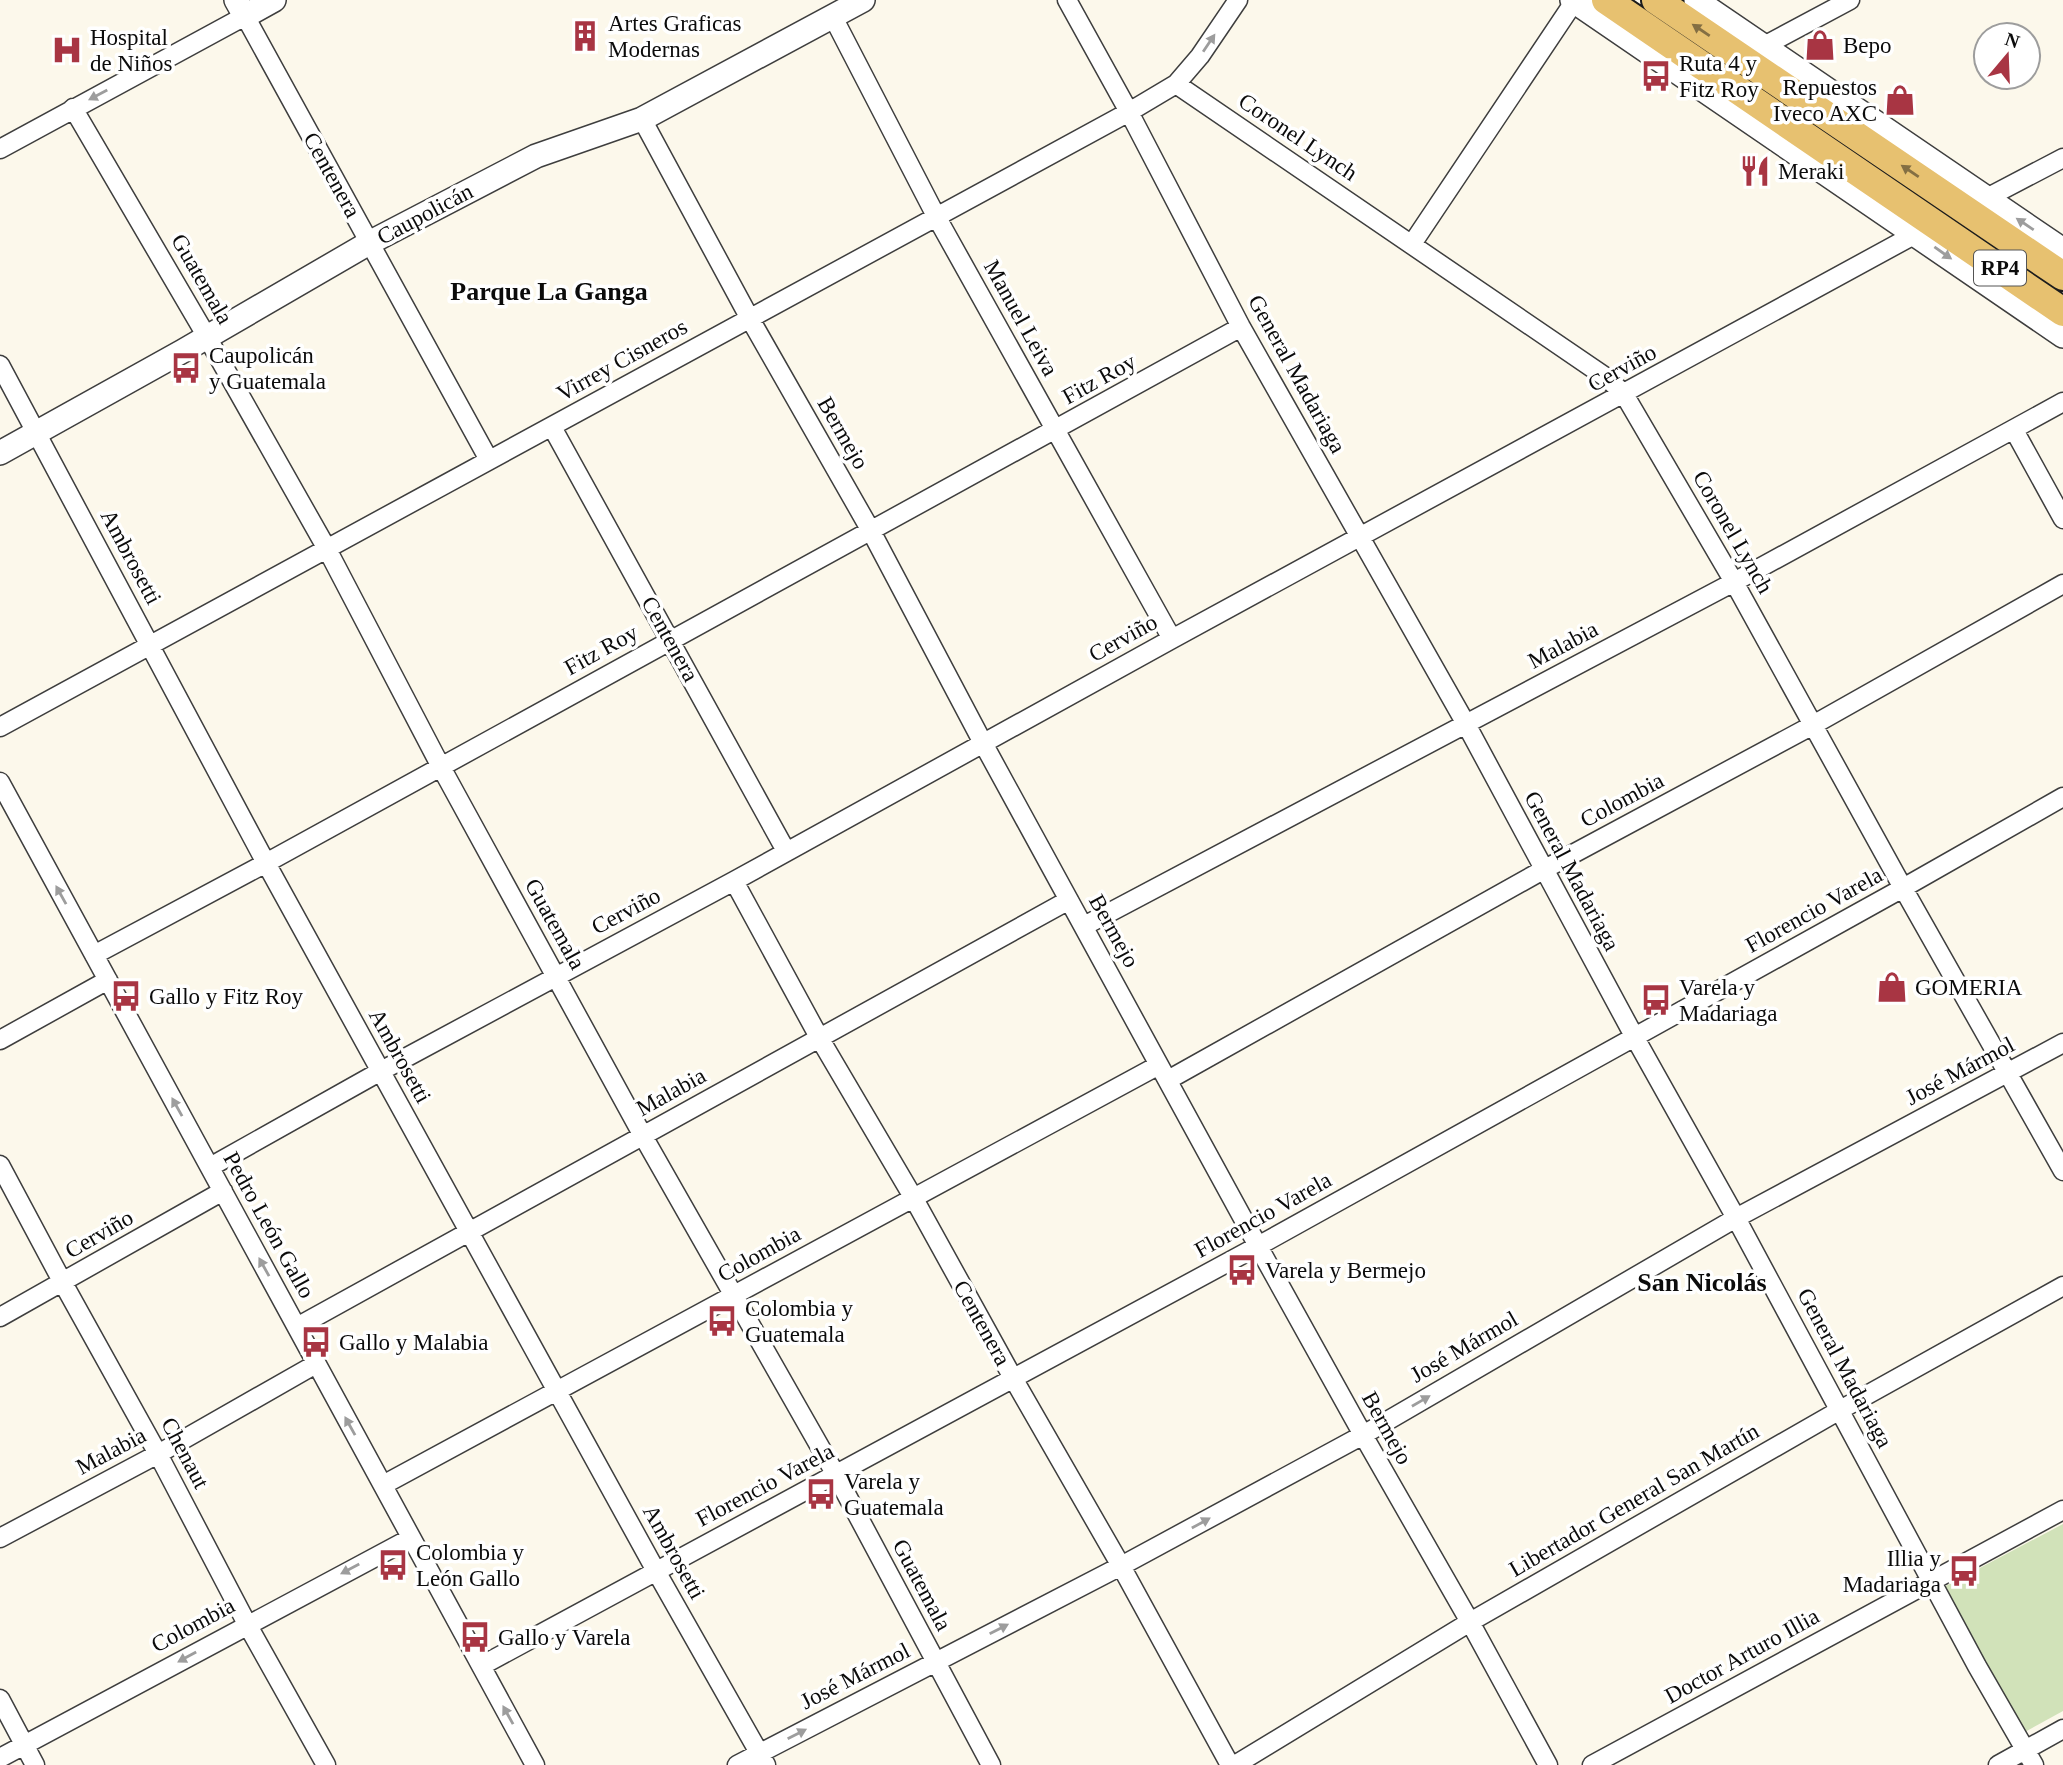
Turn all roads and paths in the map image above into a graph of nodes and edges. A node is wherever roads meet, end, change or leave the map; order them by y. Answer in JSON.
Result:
{"nodes":[{"id":1,"x":274,"y":0,"type":"edge"},
{"id":2,"x":863,"y":0,"type":"edge"},
{"id":3,"x":1067,"y":0,"type":"edge"},
{"id":4,"x":1238,"y":0,"type":"edge"},
{"id":5,"x":1606,"y":0,"type":"edge"},
{"id":6,"x":1656,"y":0,"type":"edge"},
{"id":7,"x":1696,"y":0,"type":"edge"},
{"id":8,"x":1850,"y":0,"type":"edge"},
{"id":9,"x":1573,"y":1,"type":"edge"},
{"id":10,"x":241,"y":8,"type":"edge"},
{"id":11,"x":833,"y":17,"type":"junction"},
{"id":12,"x":1764,"y":46,"type":"junction"},
{"id":13,"x":1176,"y":84,"type":"junction"},
{"id":14,"x":73,"y":108,"type":"junction"},
{"id":15,"x":1129,"y":112,"type":"junction"},
{"id":16,"x":1745,"y":117,"type":"joint"},
{"id":17,"x":642,"y":119,"type":"junction"},
{"id":18,"x":0,"y":149,"type":"edge"},
{"id":19,"x":2063,"y":158,"type":"edge"},
{"id":20,"x":1977,"y":204,"type":"junction"},
{"id":21,"x":936,"y":216,"type":"junction"},
{"id":22,"x":1925,"y":230,"type":"junction"},
{"id":23,"x":369,"y":243,"type":"junction"},
{"id":24,"x":1412,"y":244,"type":"junction"},
{"id":25,"x":2063,"y":250,"type":"edge"},
{"id":26,"x":2063,"y":276,"type":"edge"},
{"id":27,"x":2050,"y":315,"type":"edge"},
{"id":28,"x":749,"y":317,"type":"junction"},
{"id":29,"x":1241,"y":327,"type":"junction"},
{"id":30,"x":2063,"y":328,"type":"edge"},
{"id":31,"x":2063,"y":336,"type":"edge"},
{"id":32,"x":207,"y":337,"type":"junction"},
{"id":33,"x":0,"y":365,"type":"edge"},
{"id":34,"x":1624,"y":394,"type":"junction"},
{"id":35,"x":2063,"y":402,"type":"edge"},
{"id":36,"x":552,"y":427,"type":"junction"},
{"id":37,"x":1056,"y":430,"type":"junction"},
{"id":38,"x":2014,"y":430,"type":"junction"},
{"id":39,"x":36,"y":432,"type":"junction"},
{"id":40,"x":0,"y":453,"type":"edge"},
{"id":41,"x":489,"y":460,"type":"junction"},
{"id":42,"x":2063,"y":519,"type":"edge"},
{"id":43,"x":871,"y":531,"type":"junction"},
{"id":44,"x":1361,"y":537,"type":"junction"},
{"id":45,"x":327,"y":549,"type":"junction"},
{"id":46,"x":1734,"y":582,"type":"junction"},
{"id":47,"x":2063,"y":584,"type":"edge"},
{"id":48,"x":670,"y":639,"type":"junction"},
{"id":49,"x":1172,"y":639,"type":"junction"},
{"id":50,"x":151,"y":645,"type":"junction"},
{"id":51,"x":1466,"y":724,"type":"junction"},
{"id":52,"x":1813,"y":725,"type":"junction"},
{"id":53,"x":0,"y":727,"type":"edge"},
{"id":54,"x":983,"y":743,"type":"junction"},
{"id":55,"x":441,"y":767,"type":"junction"},
{"id":56,"x":0,"y":782,"type":"edge"},
{"id":57,"x":2063,"y":797,"type":"edge"},
{"id":58,"x":786,"y":851,"type":"junction"},
{"id":59,"x":266,"y":863,"type":"junction"},
{"id":60,"x":1543,"y":870,"type":"junction"},
{"id":61,"x":734,"y":881,"type":"junction"},
{"id":62,"x":1903,"y":888,"type":"junction"},
{"id":63,"x":1069,"y":900,"type":"junction"},
{"id":64,"x":1084,"y":926,"type":"junction"},
{"id":65,"x":94,"y":954,"type":"junction"},
{"id":66,"x":556,"y":977,"type":"junction"},
{"id":67,"x":108,"y":980,"type":"junction"},
{"id":68,"x":1634,"y":1036,"type":"junction"},
{"id":69,"x":820,"y":1039,"type":"junction"},
{"id":70,"x":0,"y":1040,"type":"edge"},
{"id":71,"x":2063,"y":1043,"type":"edge"},
{"id":72,"x":381,"y":1071,"type":"junction"},
{"id":73,"x":1164,"y":1072,"type":"junction"},
{"id":74,"x":2008,"y":1073,"type":"junction"},
{"id":75,"x":643,"y":1136,"type":"junction"},
{"id":76,"x":0,"y":1165,"type":"edge"},
{"id":77,"x":210,"y":1167,"type":"junction"},
{"id":78,"x":2063,"y":1171,"type":"edge"},
{"id":79,"x":223,"y":1191,"type":"junction"},
{"id":80,"x":913,"y":1197,"type":"junction"},
{"id":81,"x":1736,"y":1218,"type":"junction"},
{"id":82,"x":469,"y":1233,"type":"junction"},
{"id":83,"x":1258,"y":1246,"type":"junction"},
{"id":84,"x":63,"y":1283,"type":"junction"},
{"id":85,"x":2063,"y":1286,"type":"edge"},
{"id":86,"x":734,"y":1296,"type":"junction"},
{"id":87,"x":0,"y":1317,"type":"edge"},
{"id":88,"x":297,"y":1326,"type":"junction"},
{"id":89,"x":316,"y":1364,"type":"junction"},
{"id":90,"x":1013,"y":1378,"type":"junction"},
{"id":91,"x":558,"y":1392,"type":"junction"},
{"id":92,"x":1840,"y":1410,"type":"junction"},
{"id":93,"x":1363,"y":1435,"type":"junction"},
{"id":94,"x":158,"y":1454,"type":"junction"},
{"id":95,"x":836,"y":1475,"type":"junction"},
{"id":96,"x":383,"y":1485,"type":"junction"},
{"id":97,"x":2063,"y":1510,"type":"edge"},
{"id":98,"x":0,"y":1538,"type":"edge"},
{"id":99,"x":411,"y":1538,"type":"junction"},
{"id":100,"x":1121,"y":1566,"type":"junction"},
{"id":101,"x":656,"y":1572,"type":"junction"},
{"id":102,"x":1931,"y":1581,"type":"junction"},
{"id":103,"x":1470,"y":1622,"type":"junction"},
{"id":104,"x":247,"y":1624,"type":"junction"},
{"id":105,"x":936,"y":1662,"type":"junction"},
{"id":106,"x":481,"y":1666,"type":"junction"},
{"id":107,"x":0,"y":1699,"type":"edge"},
{"id":108,"x":2063,"y":1730,"type":"edge"},
{"id":109,"x":24,"y":1745,"type":"junction"},
{"id":110,"x":0,"y":1758,"type":"edge"},
{"id":111,"x":2030,"y":1758,"type":"edge"},
{"id":112,"x":763,"y":1759,"type":"edge"},
{"id":113,"x":1246,"y":1762,"type":"edge"},
{"id":114,"x":36,"y":1765,"type":"edge"},
{"id":115,"x":326,"y":1765,"type":"edge"},
{"id":116,"x":535,"y":1765,"type":"edge"},
{"id":117,"x":737,"y":1765,"type":"edge"},
{"id":118,"x":991,"y":1765,"type":"edge"},
{"id":119,"x":1230,"y":1765,"type":"edge"},
{"id":120,"x":1548,"y":1765,"type":"edge"},
{"id":121,"x":1592,"y":1765,"type":"edge"},
{"id":122,"x":1998,"y":1765,"type":"edge"}],
"edges":[{"from":1,"to":10,"type":"street"},
{"from":2,"to":11,"type":"street","name":"Caupolicán"},
{"from":3,"to":15,"type":"street","name":"General Madariaga"},
{"from":13,"to":4,"type":"street","name":"Virrey Cisneros","one_way":true},
{"from":5,"to":22,"type":"main road","number":"RP4"},
{"from":20,"to":6,"type":"main road","number":"RP4","one_way":true},
{"from":7,"to":12,"type":"street"},
{"from":8,"to":12,"type":"street"},
{"from":9,"to":16,"type":"street"},
{"from":9,"to":24,"type":"street"},
{"from":10,"to":14,"type":"street","one_way":true},
{"from":10,"to":23,"type":"street","name":"Centenera"},
{"from":11,"to":17,"type":"street","name":"Caupolicán"},
{"from":11,"to":21,"type":"street","name":"Manuel Leiva"},
{"from":12,"to":20,"type":"street"},
{"from":13,"to":15,"type":"street","name":"Virrey Cisneros"},
{"from":13,"to":24,"type":"street","name":"Coronel Lynch"},
{"from":14,"to":18,"type":"street"},
{"from":14,"to":32,"type":"street","name":"Guatemala"},
{"from":15,"to":21,"type":"street","name":"Virrey Cisneros"},
{"from":15,"to":29,"type":"street","name":"General Madariaga"},
{"from":16,"to":22,"type":"main road"},
{"from":17,"to":23,"type":"street","name":"Caupolicán"},
{"from":17,"to":28,"type":"street","name":"Bermejo"},
{"from":19,"to":20,"type":"street","name":"Cerviño"},
{"from":20,"to":22,"type":"street","name":"Cerviño"},
{"from":25,"to":20,"type":"street","one_way":true},
{"from":20,"to":26,"type":"main road","number":"RP4"},
{"from":21,"to":28,"type":"street","name":"Virrey Cisneros"},
{"from":21,"to":37,"type":"street","name":"Manuel Leiva"},
{"from":22,"to":27,"type":"street","one_way":true},
{"from":22,"to":27,"type":"main road","number":"RP4"},
{"from":22,"to":34,"type":"street","name":"Cerviño"},
{"from":23,"to":32,"type":"street","name":"Caupolicán"},
{"from":23,"to":41,"type":"street","name":"Centenera"},
{"from":24,"to":34,"type":"street","name":"Coronel Lynch"},
{"from":27,"to":30,"type":"main road"},
{"from":27,"to":31,"type":"street"},
{"from":28,"to":36,"type":"street","name":"Virrey Cisneros"},
{"from":28,"to":43,"type":"street","name":"Bermejo"},
{"from":29,"to":37,"type":"street","name":"Fitz Roy"},
{"from":29,"to":44,"type":"street","name":"General Madariaga"},
{"from":32,"to":39,"type":"street","name":"Caupolicán"},
{"from":32,"to":45,"type":"street","name":"Guatemala"},
{"from":33,"to":39,"type":"street","name":"Ambrosetti"},
{"from":34,"to":44,"type":"street","name":"Cerviño"},
{"from":34,"to":46,"type":"street","name":"Coronel Lynch"},
{"from":35,"to":38,"type":"street","name":"Malabia"},
{"from":36,"to":41,"type":"street","name":"Virrey Cisneros"},
{"from":36,"to":48,"type":"street","name":"Centenera"},
{"from":37,"to":43,"type":"street","name":"Fitz Roy"},
{"from":37,"to":49,"type":"street","name":"Manuel Leiva"},
{"from":38,"to":42,"type":"street"},
{"from":38,"to":46,"type":"street","name":"Malabia"},
{"from":39,"to":40,"type":"street","name":"Caupolicán"},
{"from":39,"to":50,"type":"street","name":"Ambrosetti"},
{"from":41,"to":45,"type":"street","name":"Virrey Cisneros"},
{"from":43,"to":48,"type":"street","name":"Fitz Roy"},
{"from":43,"to":54,"type":"street","name":"Bermejo"},
{"from":44,"to":49,"type":"street","name":"Cerviño"},
{"from":44,"to":51,"type":"street","name":"General Madariaga"},
{"from":45,"to":50,"type":"street","name":"Virrey Cisneros"},
{"from":45,"to":55,"type":"street","name":"Guatemala"},
{"from":46,"to":51,"type":"street","name":"Malabia"},
{"from":46,"to":52,"type":"street","name":"Coronel Lynch"},
{"from":47,"to":52,"type":"street","name":"Colombia"},
{"from":48,"to":55,"type":"street","name":"Fitz Roy"},
{"from":48,"to":58,"type":"street","name":"Centenera"},
{"from":49,"to":54,"type":"street","name":"Cerviño"},
{"from":50,"to":53,"type":"street","name":"Virrey Cisneros"},
{"from":50,"to":59,"type":"street","name":"Ambrosetti"},
{"from":51,"to":60,"type":"street","name":"General Madariaga"},
{"from":51,"to":64,"type":"street","name":"Malabia"},
{"from":52,"to":60,"type":"street","name":"Colombia"},
{"from":52,"to":62,"type":"street","name":"Coronel Lynch"},
{"from":54,"to":58,"type":"street","name":"Cerviño"},
{"from":54,"to":63,"type":"street","name":"Bermejo"},
{"from":55,"to":59,"type":"street","name":"Fitz Roy"},
{"from":55,"to":66,"type":"street","name":"Guatemala"},
{"from":65,"to":56,"type":"street","name":"Pedro León Gallo","one_way":true},
{"from":57,"to":62,"type":"street","name":"Florencio Varela"},
{"from":58,"to":61,"type":"street","name":"Cerviño"},
{"from":59,"to":65,"type":"street","name":"Fitz Roy"},
{"from":59,"to":72,"type":"street","name":"Ambrosetti"},
{"from":60,"to":68,"type":"street","name":"General Madariaga"},
{"from":60,"to":73,"type":"street","name":"Colombia"},
{"from":61,"to":66,"type":"street","name":"Cerviño"},
{"from":61,"to":69,"type":"street","name":"Centenera"},
{"from":62,"to":68,"type":"street","name":"Florencio Varela"},
{"from":62,"to":74,"type":"street","name":"Coronel Lynch"},
{"from":63,"to":64,"type":"street","name":"Bermejo"},
{"from":63,"to":69,"type":"street","name":"Malabia"},
{"from":64,"to":73,"type":"street","name":"Bermejo"},
{"from":65,"to":67,"type":"street","name":"Pedro León Gallo"},
{"from":66,"to":72,"type":"street","name":"Cerviño"},
{"from":66,"to":75,"type":"street","name":"Guatemala"},
{"from":67,"to":70,"type":"street"},
{"from":77,"to":67,"type":"street","name":"Pedro León Gallo","one_way":true},
{"from":68,"to":81,"type":"street","name":"General Madariaga"},
{"from":68,"to":83,"type":"street","name":"Florencio Varela"},
{"from":69,"to":75,"type":"street","name":"Malabia"},
{"from":69,"to":80,"type":"street","name":"Centenera"},
{"from":71,"to":74,"type":"street","name":"José Mármol"},
{"from":72,"to":77,"type":"street","name":"Cerviño"},
{"from":72,"to":82,"type":"street","name":"Ambrosetti"},
{"from":73,"to":80,"type":"street","name":"Colombia"},
{"from":73,"to":83,"type":"street","name":"Bermejo"},
{"from":74,"to":78,"type":"street","name":"Coronel Lynch"},
{"from":74,"to":81,"type":"street","name":"José Mármol"},
{"from":75,"to":82,"type":"street","name":"Malabia"},
{"from":75,"to":86,"type":"street","name":"Guatemala"},
{"from":76,"to":84,"type":"street","name":"Chenaut"},
{"from":77,"to":79,"type":"street","name":"Pedro León Gallo"},
{"from":79,"to":84,"type":"street","name":"Cerviño"},
{"from":88,"to":79,"type":"street","name":"Pedro León Gallo","one_way":true},
{"from":80,"to":86,"type":"street","name":"Colombia"},
{"from":80,"to":90,"type":"street","name":"Centenera"},
{"from":81,"to":92,"type":"street","name":"General Madariaga"},
{"from":93,"to":81,"type":"street","name":"José Mármol","one_way":true},
{"from":82,"to":88,"type":"street","name":"Malabia"},
{"from":82,"to":91,"type":"street","name":"Ambrosetti"},
{"from":83,"to":90,"type":"street","name":"Florencio Varela"},
{"from":83,"to":93,"type":"street","name":"Bermejo"},
{"from":84,"to":87,"type":"street","name":"Cerviño"},
{"from":84,"to":94,"type":"street","name":"Chenaut"},
{"from":85,"to":92,"type":"street","name":"Libertador General San Martín"},
{"from":86,"to":91,"type":"street","name":"Colombia"},
{"from":86,"to":95,"type":"street","name":"Guatemala"},
{"from":88,"to":89,"type":"street","name":"Pedro León Gallo"},
{"from":89,"to":94,"type":"street","name":"Malabia"},
{"from":96,"to":89,"type":"street","name":"Pedro León Gallo","one_way":true},
{"from":90,"to":95,"type":"street","name":"Florencio Varela"},
{"from":90,"to":100,"type":"street","name":"Centenera"},
{"from":91,"to":96,"type":"street","name":"Colombia"},
{"from":91,"to":101,"type":"street","name":"Ambrosetti"},
{"from":92,"to":102,"type":"street","name":"General Madariaga"},
{"from":92,"to":103,"type":"street","name":"Libertador General San Martín"},
{"from":100,"to":93,"type":"street","name":"José Mármol","one_way":true},
{"from":93,"to":103,"type":"street","name":"Bermejo"},
{"from":94,"to":98,"type":"street","name":"Malabia"},
{"from":94,"to":104,"type":"street","name":"Chenaut"},
{"from":95,"to":101,"type":"street","name":"Florencio Varela"},
{"from":95,"to":105,"type":"street","name":"Guatemala"},
{"from":96,"to":99,"type":"street","name":"Pedro León Gallo"},
{"from":97,"to":102,"type":"street","name":"Doctor Arturo Illia"},
{"from":99,"to":104,"type":"street","name":"Colombia","one_way":true},
{"from":99,"to":106,"type":"street","name":"Pedro León Gallo"},
{"from":105,"to":100,"type":"street","name":"José Mármol","one_way":true},
{"from":100,"to":119,"type":"street","name":"Centenera"},
{"from":101,"to":106,"type":"street","name":"Florencio Varela"},
{"from":101,"to":112,"type":"street","name":"Ambrosetti"},
{"from":102,"to":111,"type":"street","name":"General Madariaga"},
{"from":102,"to":121,"type":"street","name":"Doctor Arturo Illia"},
{"from":103,"to":113,"type":"street","name":"Libertador General San Martín"},
{"from":103,"to":120,"type":"street","name":"Bermejo"},
{"from":104,"to":109,"type":"street","name":"Colombia","one_way":true},
{"from":104,"to":115,"type":"street","name":"Chenaut"},
{"from":112,"to":105,"type":"street","name":"José Mármol","one_way":true},
{"from":105,"to":118,"type":"street","name":"Guatemala"},
{"from":116,"to":106,"type":"street","name":"Pedro León Gallo","one_way":true},
{"from":107,"to":109,"type":"street"},
{"from":108,"to":111,"type":"street"},
{"from":109,"to":110,"type":"street","name":"Colombia"},
{"from":109,"to":114,"type":"street"},
{"from":111,"to":122,"type":"street"},
{"from":112,"to":117,"type":"street","name":"José Mármol"}]}
